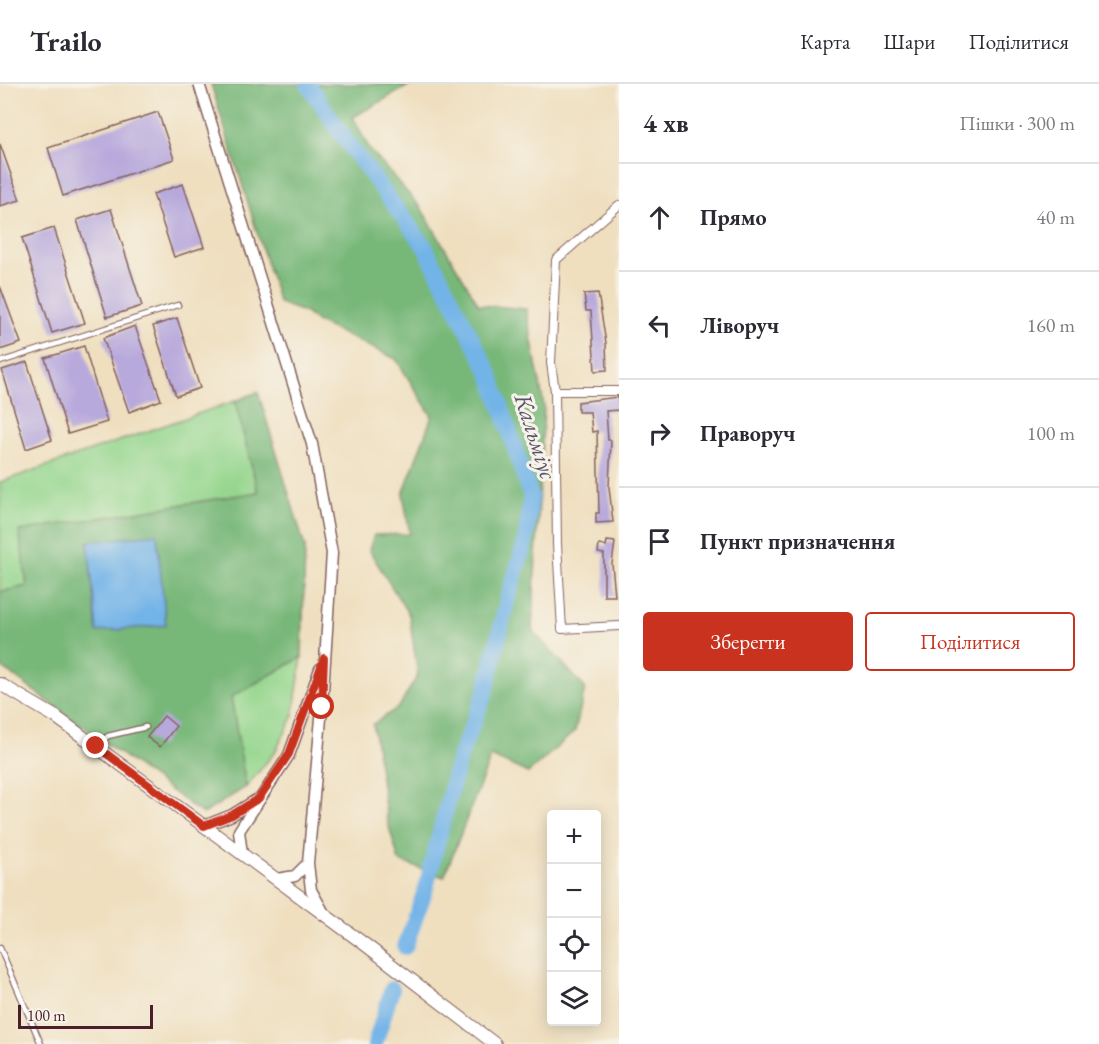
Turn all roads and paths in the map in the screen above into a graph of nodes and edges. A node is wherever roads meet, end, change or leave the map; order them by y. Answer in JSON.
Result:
{"nodes":[{"id":1,"x":199,"y":84,"type":"edge"},
{"id":2,"x":619,"y":205,"type":"edge"},
{"id":3,"x":178,"y":305,"type":"dead end"},
{"id":4,"x":0,"y":362,"type":"edge"},
{"id":5,"x":555,"y":391,"type":"junction"},
{"id":6,"x":619,"y":391,"type":"edge"},
{"id":7,"x":619,"y":626,"type":"edge"},
{"id":8,"x":324,"y":658,"type":"junction"},
{"id":9,"x":0,"y":684,"type":"edge"},
{"id":10,"x":146,"y":727,"type":"dead end"},
{"id":11,"x":96,"y":746,"type":"junction"},
{"id":12,"x":259,"y":798,"type":"junction"},
{"id":13,"x":204,"y":826,"type":"junction"},
{"id":14,"x":242,"y":854,"type":"junction"},
{"id":15,"x":308,"y":863,"type":"junction"},
{"id":16,"x":277,"y":879,"type":"junction"},
{"id":17,"x":326,"y":915,"type":"junction"},
{"id":18,"x":0,"y":948,"type":"edge"},
{"id":19,"x":41,"y":1044,"type":"edge"},
{"id":20,"x":495,"y":1044,"type":"edge"}],
"edges":[{"from":1,"to":8,"type":"street"},
{"from":2,"to":5,"type":"street"},
{"from":3,"to":4,"type":"lane"},
{"from":5,"to":6,"type":"street"},
{"from":5,"to":7,"type":"street"},
{"from":8,"to":12,"type":"street"},
{"from":8,"to":15,"type":"street"},
{"from":9,"to":11,"type":"main road"},
{"from":10,"to":11,"type":"lane"},
{"from":11,"to":13,"type":"main road"},
{"from":12,"to":13,"type":"street"},
{"from":12,"to":14,"type":"street"},
{"from":13,"to":14,"type":"main road"},
{"from":14,"to":16,"type":"main road"},
{"from":15,"to":16,"type":"street"},
{"from":15,"to":17,"type":"street"},
{"from":16,"to":17,"type":"main road"},
{"from":17,"to":20,"type":"main road"},
{"from":18,"to":19,"type":"lane"}]}
